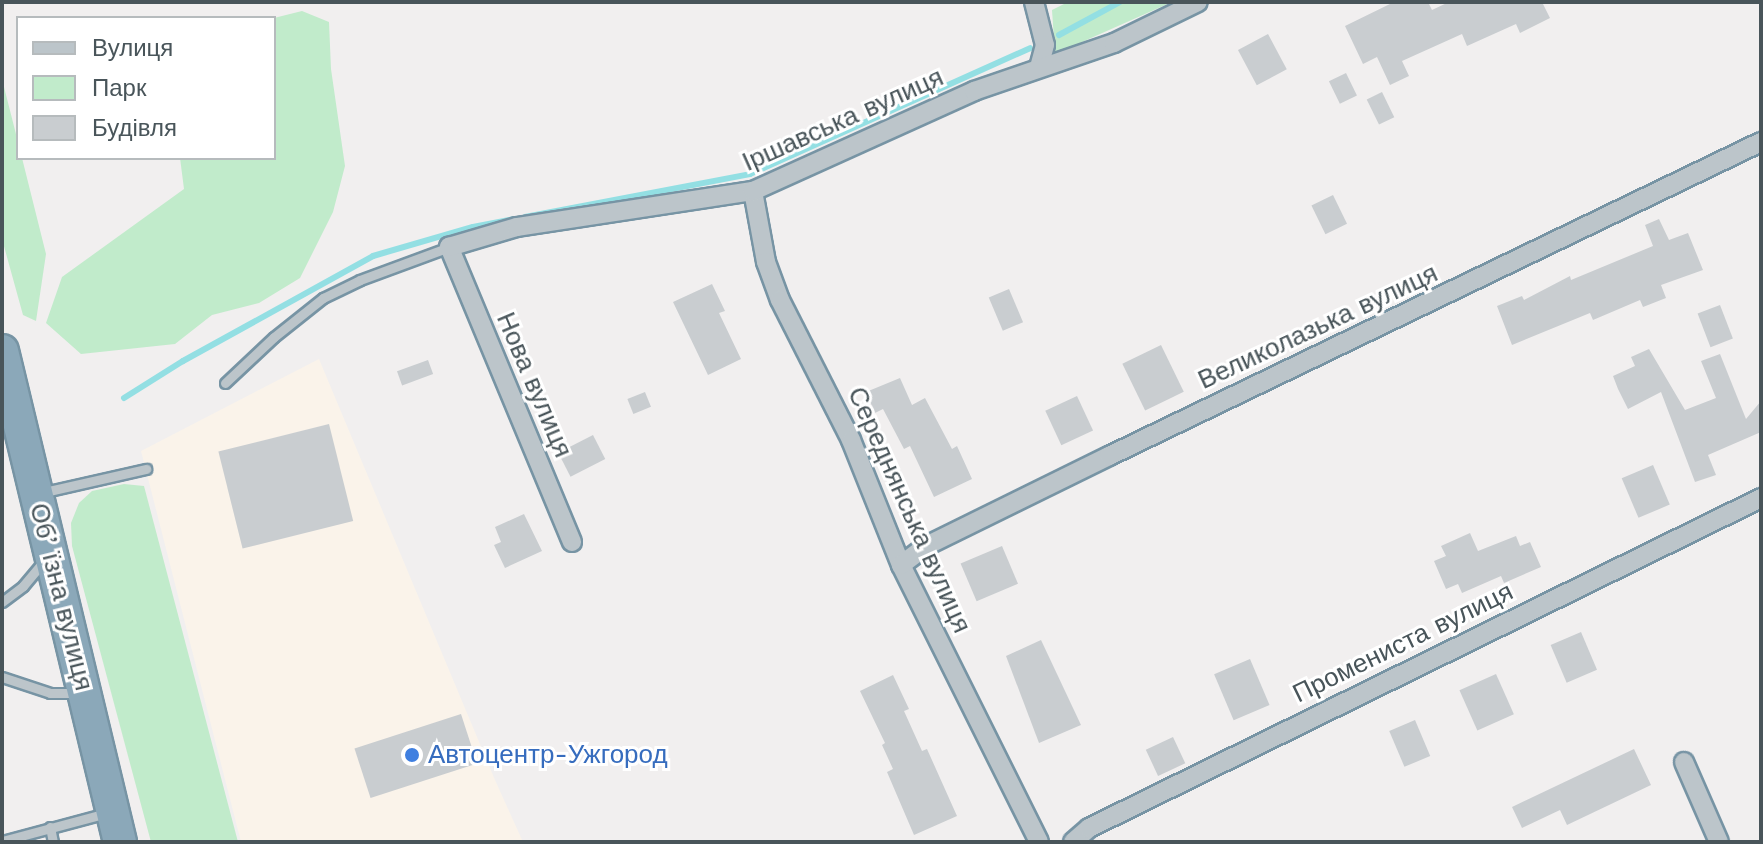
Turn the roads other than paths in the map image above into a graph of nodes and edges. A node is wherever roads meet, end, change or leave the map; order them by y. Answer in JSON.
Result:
{"nodes":[{"id":1,"x":1034,"y":2,"type":"edge"},
{"id":2,"x":1198,"y":2,"type":"edge"},
{"id":3,"x":1039,"y":67,"type":"junction"},
{"id":4,"x":1761,"y":142,"type":"edge"},
{"id":5,"x":753,"y":191,"type":"junction"},
{"id":6,"x":449,"y":247,"type":"junction"},
{"id":7,"x":2,"y":351,"type":"edge"},
{"id":8,"x":225,"y":383,"type":"dead end"},
{"id":9,"x":146,"y":469,"type":"dead end"},
{"id":10,"x":36,"y":494,"type":"junction"},
{"id":11,"x":1761,"y":498,"type":"edge"},
{"id":12,"x":572,"y":542,"type":"dead end"},
{"id":13,"x":50,"y":554,"type":"junction"},
{"id":14,"x":901,"y":565,"type":"junction"},
{"id":15,"x":2,"y":602,"type":"edge"},
{"id":16,"x":2,"y":677,"type":"edge"},
{"id":17,"x":84,"y":693,"type":"junction"},
{"id":18,"x":1684,"y":762,"type":"dead end"},
{"id":19,"x":50,"y":827,"type":"junction"},
{"id":20,"x":117,"y":827,"type":"edge"},
{"id":21,"x":2,"y":841,"type":"edge"},
{"id":22,"x":53,"y":842,"type":"edge"},
{"id":23,"x":1039,"y":842,"type":"edge"},
{"id":24,"x":1073,"y":842,"type":"edge"},
{"id":25,"x":1719,"y":842,"type":"edge"}],
"edges":[{"from":1,"to":3,"type":"street"},
{"from":2,"to":3,"type":"street","name":"Іршавська вулиця"},
{"from":3,"to":5,"type":"street","name":"Іршавська вулиця"},
{"from":4,"to":14,"type":"street","name":"Великолазька вулиця"},
{"from":5,"to":6,"type":"street","name":"Іршавська вулиця"},
{"from":5,"to":14,"type":"street","name":"Середнянська вулиця"},
{"from":6,"to":8,"type":"lane"},
{"from":6,"to":12,"type":"street","name":"Нова вулиця"},
{"from":7,"to":10,"type":"highway","name":"Обʼїзна вулиця"},
{"from":9,"to":10,"type":"lane"},
{"from":10,"to":13,"type":"highway","name":"Обʼїзна вулиця"},
{"from":11,"to":24,"type":"street","name":"Промениста вулиця"},
{"from":13,"to":15,"type":"lane"},
{"from":13,"to":17,"type":"highway","name":"Обʼїзна вулиця"},
{"from":14,"to":23,"type":"street","name":"Середнянська вулиця"},
{"from":16,"to":17,"type":"lane"},
{"from":17,"to":20,"type":"highway","name":"Обʼїзна вулиця"},
{"from":18,"to":25,"type":"street"},
{"from":19,"to":20,"type":"lane"},
{"from":19,"to":21,"type":"lane"},
{"from":19,"to":22,"type":"lane"}]}
